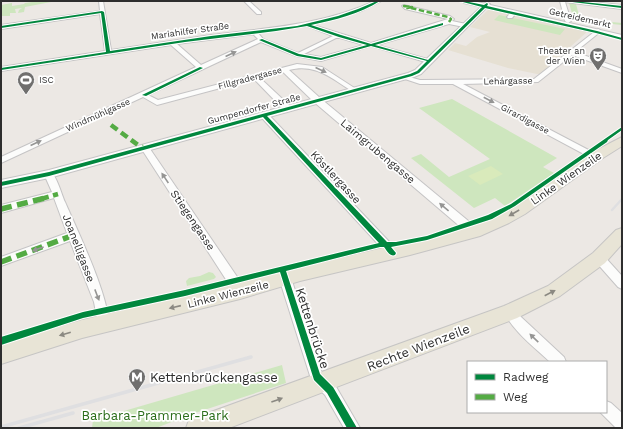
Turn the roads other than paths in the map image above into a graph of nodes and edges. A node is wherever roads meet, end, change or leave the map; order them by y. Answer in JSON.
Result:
{"nodes":[{"id":1,"x":101,"y":1,"type":"edge"},
{"id":2,"x":246,"y":1,"type":"edge"},
{"id":3,"x":379,"y":1,"type":"edge"},
{"id":4,"x":464,"y":1,"type":"edge"},
{"id":5,"x":473,"y":1,"type":"edge"},
{"id":6,"x":562,"y":1,"type":"edge"},
{"id":7,"x":566,"y":1,"type":"edge"},
{"id":8,"x":487,"y":4,"type":"edge"},
{"id":9,"x":622,"y":7,"type":"edge"},
{"id":10,"x":411,"y":8,"type":"dead end"},
{"id":11,"x":102,"y":12,"type":"junction"},
{"id":12,"x":259,"y":13,"type":"dead end"},
{"id":13,"x":568,"y":21,"type":"junction"},
{"id":14,"x":449,"y":22,"type":"junction"},
{"id":15,"x":308,"y":25,"type":"junction"},
{"id":16,"x":464,"y":25,"type":"junction"},
{"id":17,"x":1,"y":27,"type":"edge"},
{"id":18,"x":614,"y":27,"type":"dead end"},
{"id":19,"x":255,"y":31,"type":"junction"},
{"id":20,"x":598,"y":31,"type":"junction"},
{"id":21,"x":340,"y":36,"type":"junction"},
{"id":22,"x":622,"y":37,"type":"edge"},
{"id":23,"x":261,"y":40,"type":"junction"},
{"id":24,"x":173,"y":43,"type":"junction"},
{"id":25,"x":371,"y":45,"type":"junction"},
{"id":26,"x":108,"y":52,"type":"junction"},
{"id":27,"x":571,"y":53,"type":"junction"},
{"id":28,"x":298,"y":55,"type":"junction"},
{"id":29,"x":429,"y":61,"type":"junction"},
{"id":30,"x":201,"y":68,"type":"junction"},
{"id":31,"x":1,"y":69,"type":"edge"},
{"id":32,"x":284,"y":69,"type":"junction"},
{"id":33,"x":622,"y":70,"type":"edge"},
{"id":34,"x":255,"y":77,"type":"junction"},
{"id":35,"x":402,"y":77,"type":"junction"},
{"id":36,"x":454,"y":82,"type":"junction"},
{"id":37,"x":354,"y":90,"type":"junction"},
{"id":38,"x":144,"y":94,"type":"junction"},
{"id":39,"x":318,"y":100,"type":"junction"},
{"id":40,"x":288,"y":109,"type":"junction"},
{"id":41,"x":264,"y":115,"type":"junction"},
{"id":42,"x":622,"y":141,"type":"edge"},
{"id":43,"x":145,"y":148,"type":"junction"},
{"id":44,"x":595,"y":157,"type":"junction"},
{"id":45,"x":1,"y":160,"type":"edge"},
{"id":46,"x":49,"y":174,"type":"junction"},
{"id":47,"x":1,"y":184,"type":"edge"},
{"id":48,"x":58,"y":194,"type":"junction"},
{"id":49,"x":1,"y":209,"type":"edge"},
{"id":50,"x":474,"y":232,"type":"junction"},
{"id":51,"x":622,"y":234,"type":"edge"},
{"id":52,"x":74,"y":235,"type":"junction"},
{"id":53,"x":393,"y":253,"type":"junction"},
{"id":54,"x":599,"y":258,"type":"junction"},
{"id":55,"x":1,"y":262,"type":"edge"},
{"id":56,"x":285,"y":278,"type":"junction"},
{"id":57,"x":622,"y":284,"type":"edge"},
{"id":58,"x":240,"y":291,"type":"junction"},
{"id":59,"x":510,"y":312,"type":"junction"},
{"id":60,"x":102,"y":324,"type":"junction"},
{"id":61,"x":1,"y":354,"type":"edge"},
{"id":62,"x":558,"y":361,"type":"edge"},
{"id":63,"x":322,"y":383,"type":"junction"},
{"id":64,"x":607,"y":409,"type":"edge"},
{"id":65,"x":622,"y":423,"type":"edge"},
{"id":66,"x":198,"y":428,"type":"edge"},
{"id":67,"x":352,"y":428,"type":"edge"}],
"edges":[{"from":1,"to":11,"type":"street"},
{"from":2,"to":12,"type":"street"},
{"from":3,"to":15,"type":"street","name":"Mariahilfer Straße"},
{"from":4,"to":8,"type":"main road","name":"Getreidemarkt"},
{"from":5,"to":8,"type":"main road","name":"Getreidemarkt"},
{"from":6,"to":13,"type":"street"},
{"from":7,"to":9,"type":"street"},
{"from":8,"to":13,"type":"main road","name":"Getreidemarkt"},
{"from":8,"to":16,"type":"street","name":"Gumpendorfer Straße"},
{"from":8,"to":20,"type":"main road","name":"Getreidemarkt"},
{"from":10,"to":14,"type":"street"},
{"from":11,"to":17,"type":"street"},
{"from":11,"to":26,"type":"street"},
{"from":13,"to":18,"type":"main road","name":"Getreidemarkt"},
{"from":14,"to":16,"type":"street"},
{"from":14,"to":25,"type":"street"},
{"from":15,"to":19,"type":"street","name":"Mariahilfer Straße"},
{"from":15,"to":21,"type":"street"},
{"from":16,"to":29,"type":"street","name":"Gumpendorfer Straße"},
{"from":19,"to":23,"type":"street"},
{"from":19,"to":24,"type":"street","name":"Mariahilfer Straße"},
{"from":20,"to":22,"type":"main road","name":"Getreidemarkt"},
{"from":20,"to":27,"type":"street","name":"Lehárgasse"},
{"from":21,"to":25,"type":"street"},
{"from":21,"to":28,"type":"street"},
{"from":23,"to":28,"type":"street"},
{"from":30,"to":23,"type":"street","name":"Windmühlgasse","one_way":true},
{"from":24,"to":26,"type":"street","name":"Mariahilfer Straße"},
{"from":24,"to":30,"type":"street"},
{"from":25,"to":28,"type":"street"},
{"from":25,"to":29,"type":"street"},
{"from":26,"to":31,"type":"street","name":"Mariahilfer Straße"},
{"from":27,"to":33,"type":"street"},
{"from":27,"to":36,"type":"street","name":"Lehárgasse"},
{"from":29,"to":35,"type":"street","name":"Gumpendorfer Straße"},
{"from":30,"to":38,"type":"street","name":"Windmühlgasse"},
{"from":32,"to":34,"type":"street","name":"Fillgradergasse"},
{"from":32,"to":37,"type":"street","name":"Fillgradergasse","one_way":true},
{"from":32,"to":39,"type":"street","name":"Laimgrubengasse"},
{"from":34,"to":38,"type":"street","name":"Fillgradergasse"},
{"from":34,"to":40,"type":"street"},
{"from":35,"to":36,"type":"street","name":"Lehárgasse"},
{"from":35,"to":37,"type":"street","name":"Gumpendorfer Straße"},
{"from":36,"to":44,"type":"street","name":"Girardigasse","one_way":true},
{"from":37,"to":39,"type":"street","name":"Gumpendorfer Straße"},
{"from":45,"to":38,"type":"street","name":"Windmühlgasse","one_way":true},
{"from":39,"to":40,"type":"street","name":"Gumpendorfer Straße"},
{"from":50,"to":39,"type":"street","name":"Laimgrubengasse","one_way":true},
{"from":40,"to":41,"type":"street","name":"Gumpendorfer Straße"},
{"from":41,"to":43,"type":"street","name":"Gumpendorfer Straße"},
{"from":41,"to":53,"type":"street","name":"Köstlergasse"},
{"from":42,"to":44,"type":"main road","name":"Linke Wienzeile"},
{"from":43,"to":46,"type":"street","name":"Gumpendorfer Straße"},
{"from":58,"to":43,"type":"street","name":"Stiegengasse","one_way":true},
{"from":44,"to":50,"type":"main road","name":"Linke Wienzeile","one_way":true},
{"from":46,"to":47,"type":"street","name":"Gumpendorfer Straße"},
{"from":46,"to":48,"type":"street","name":"Joanelligasse"},
{"from":48,"to":49,"type":"street"},
{"from":48,"to":52,"type":"street","name":"Joanelligasse"},
{"from":50,"to":53,"type":"main road","name":"Linke Wienzeile"},
{"from":51,"to":54,"type":"main road","name":"Rechte Wienzeile"},
{"from":52,"to":55,"type":"street","one_way":true},
{"from":52,"to":60,"type":"street","name":"Joanelligasse","one_way":true},
{"from":53,"to":56,"type":"main road","name":"Linke Wienzeile"},
{"from":54,"to":57,"type":"street"},
{"from":59,"to":54,"type":"main road","name":"Rechte Wienzeile","one_way":true},
{"from":56,"to":58,"type":"main road","name":"Linke Wienzeile"},
{"from":56,"to":63,"type":"street","name":"Kettenbrücke"},
{"from":58,"to":60,"type":"main road","name":"Linke Wienzeile","one_way":true},
{"from":62,"to":59,"type":"street","one_way":true},
{"from":59,"to":63,"type":"main road","name":"Rechte Wienzeile"},
{"from":60,"to":61,"type":"main road","name":"Linke Wienzeile","one_way":true},
{"from":66,"to":63,"type":"main road","name":"Rechte Wienzeile","one_way":true},
{"from":63,"to":67,"type":"street"},
{"from":64,"to":65,"type":"street"}]}
